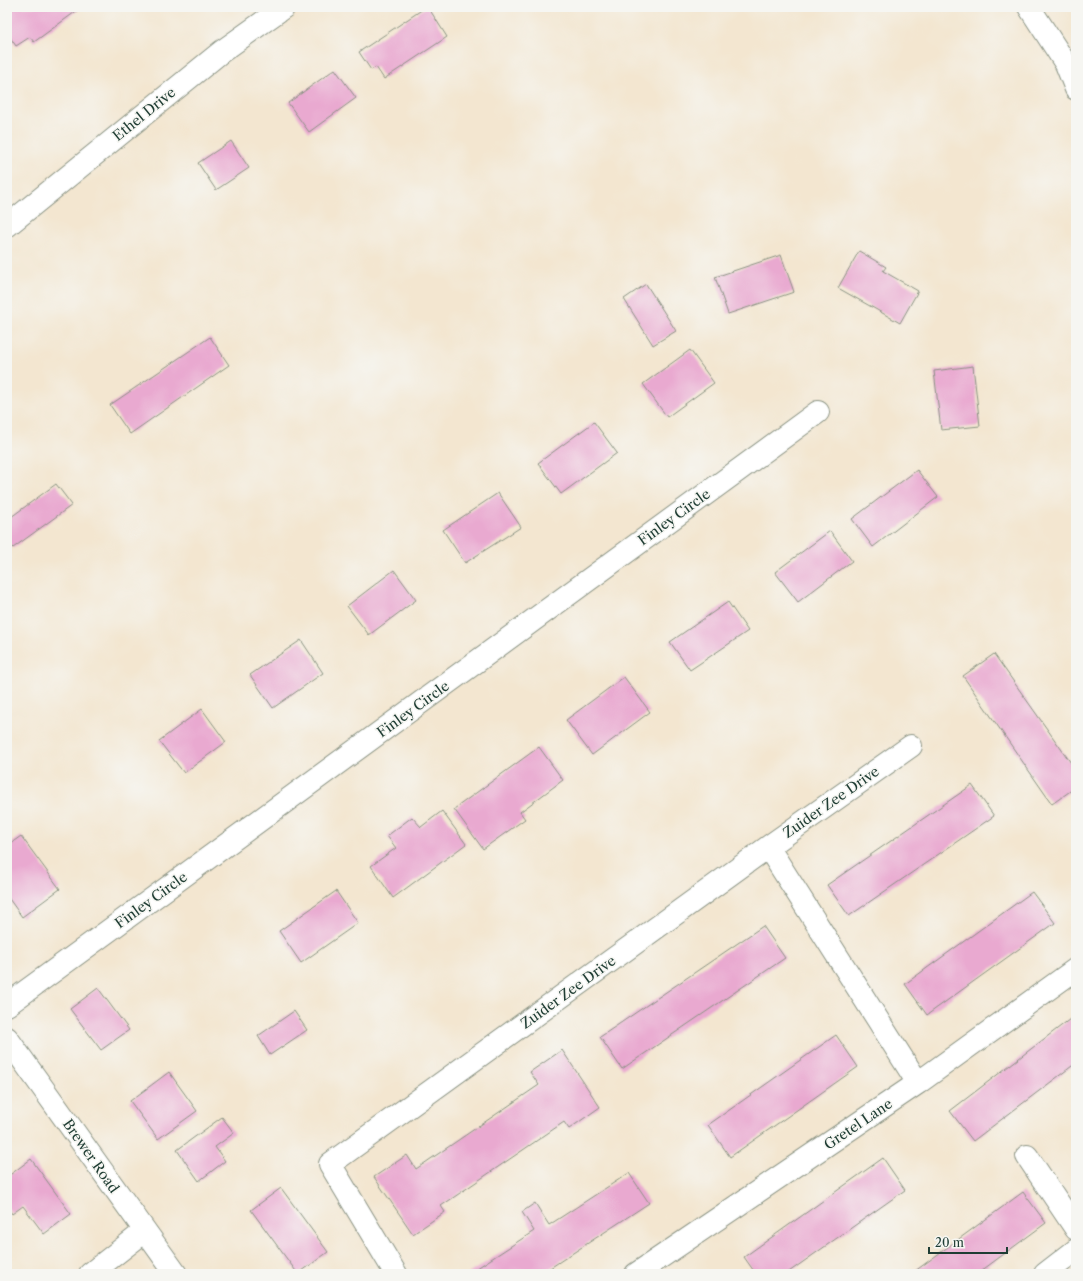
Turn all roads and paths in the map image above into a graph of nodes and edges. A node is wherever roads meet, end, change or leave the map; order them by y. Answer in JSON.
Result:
{"nodes":[{"id":1,"x":284,"y":7,"type":"edge"},
{"id":2,"x":1029,"y":7,"type":"edge"},
{"id":3,"x":1076,"y":89,"type":"edge"},
{"id":4,"x":7,"y":226,"type":"edge"},
{"id":5,"x":818,"y":412,"type":"dead end"},
{"id":6,"x":911,"y":746,"type":"dead end"},
{"id":7,"x":768,"y":847,"type":"junction"},
{"id":8,"x":1076,"y":969,"type":"edge"},
{"id":9,"x":7,"y":1005,"type":"edge"},
{"id":10,"x":7,"y":1038,"type":"edge"},
{"id":11,"x":918,"y":1083,"type":"junction"},
{"id":12,"x":1027,"y":1156,"type":"dead end"},
{"id":13,"x":1076,"y":1229,"type":"edge"},
{"id":14,"x":145,"y":1231,"type":"junction"},
{"id":15,"x":1076,"y":1250,"type":"edge"},
{"id":16,"x":90,"y":1274,"type":"edge"},
{"id":17,"x":176,"y":1274,"type":"edge"},
{"id":18,"x":396,"y":1274,"type":"edge"},
{"id":19,"x":636,"y":1274,"type":"edge"},
{"id":20,"x":1045,"y":1274,"type":"edge"}],
"edges":[{"from":1,"to":4,"type":"street","name":"Ethel Drive"},
{"from":2,"to":3,"type":"street"},
{"from":5,"to":9,"type":"street","name":"Finley Circle"},
{"from":6,"to":7,"type":"street","name":"Zuider Zee Drive"},
{"from":7,"to":11,"type":"street"},
{"from":7,"to":18,"type":"street","name":"Zuider Zee Drive"},
{"from":8,"to":11,"type":"street","name":"Gretel Lane"},
{"from":10,"to":14,"type":"street","name":"Brewer Road"},
{"from":11,"to":19,"type":"street","name":"Gretel Lane"},
{"from":12,"to":13,"type":"street"},
{"from":14,"to":16,"type":"street"},
{"from":14,"to":17,"type":"street","name":"Brewer Road"},
{"from":15,"to":20,"type":"street"}]}
